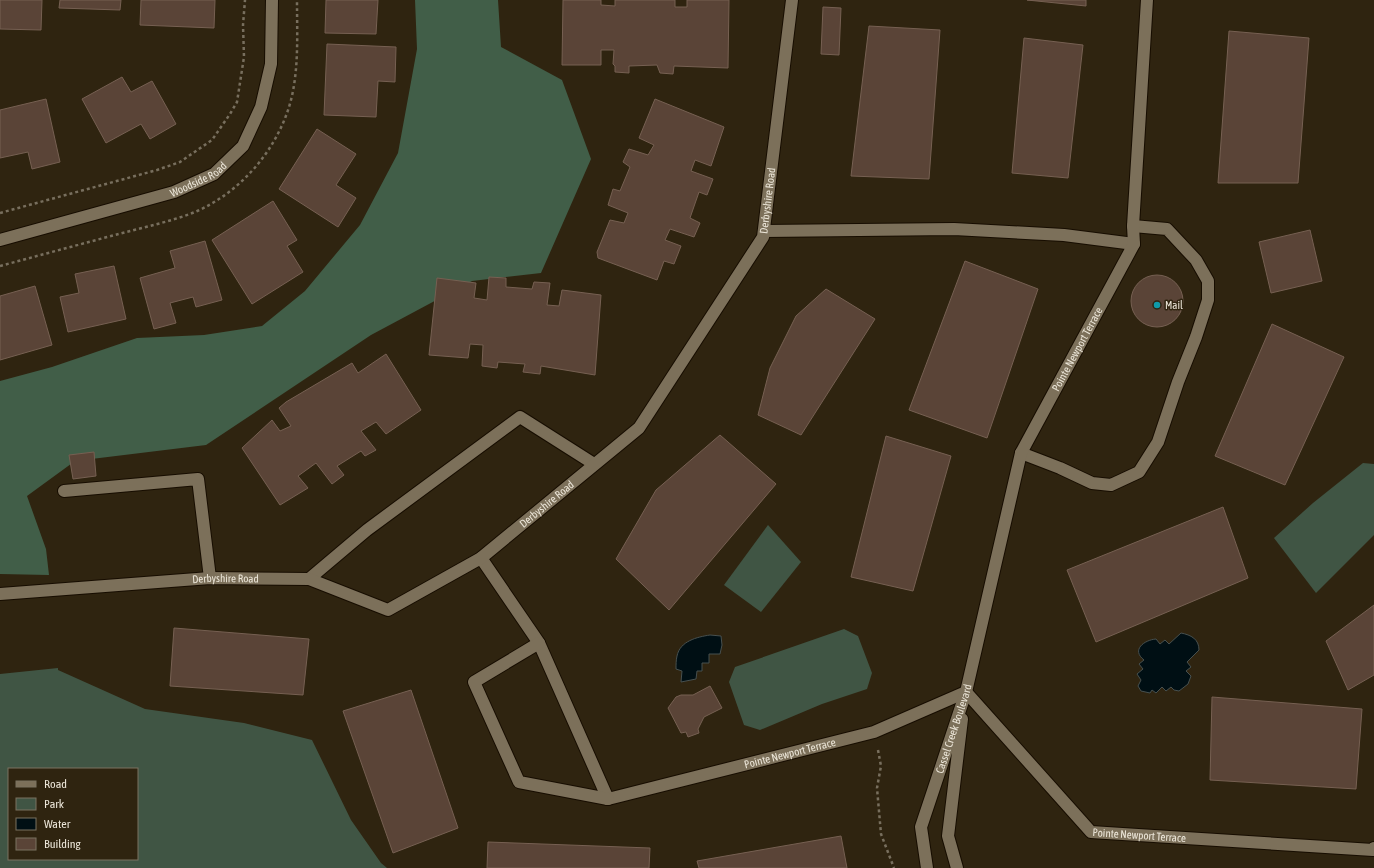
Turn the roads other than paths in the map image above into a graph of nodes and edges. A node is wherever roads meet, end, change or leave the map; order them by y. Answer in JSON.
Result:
{"nodes":[{"id":1,"x":272,"y":0,"type":"edge"},
{"id":2,"x":792,"y":0,"type":"edge"},
{"id":3,"x":1147,"y":0,"type":"edge"},
{"id":4,"x":1133,"y":226,"type":"junction"},
{"id":5,"x":764,"y":231,"type":"junction"},
{"id":6,"x":0,"y":240,"type":"edge"},
{"id":7,"x":1134,"y":244,"type":"junction"},
{"id":8,"x":1021,"y":453,"type":"junction"},
{"id":9,"x":594,"y":464,"type":"junction"},
{"id":10,"x":64,"y":491,"type":"dead end"},
{"id":11,"x":481,"y":558,"type":"junction"},
{"id":12,"x":210,"y":578,"type":"junction"},
{"id":13,"x":309,"y":579,"type":"junction"},
{"id":14,"x":0,"y":594,"type":"edge"},
{"id":15,"x":539,"y":643,"type":"junction"},
{"id":16,"x":966,"y":692,"type":"junction"},
{"id":17,"x":608,"y":799,"type":"junction"},
{"id":18,"x":1374,"y":848,"type":"edge"},
{"id":19,"x":927,"y":868,"type":"edge"},
{"id":20,"x":957,"y":868,"type":"edge"}],
"edges":[{"from":1,"to":6,"type":"street","name":"Woodside Road"},
{"from":2,"to":5,"type":"street","name":"Derbyshire Road"},
{"from":3,"to":4,"type":"street"},
{"from":4,"to":7,"type":"street"},
{"from":4,"to":8,"type":"street"},
{"from":5,"to":7,"type":"street"},
{"from":5,"to":9,"type":"street","name":"Derbyshire Road"},
{"from":7,"to":8,"type":"street","name":"Pointe Newport Terrace"},
{"from":8,"to":16,"type":"street","name":"Pointe Newport Terrace"},
{"from":9,"to":11,"type":"street","name":"Derbyshire Road"},
{"from":9,"to":13,"type":"street"},
{"from":10,"to":12,"type":"street"},
{"from":11,"to":13,"type":"street","name":"Derbyshire Road"},
{"from":11,"to":15,"type":"street"},
{"from":12,"to":13,"type":"street","name":"Derbyshire Road"},
{"from":12,"to":14,"type":"street","name":"Derbyshire Road"},
{"from":15,"to":17,"type":"street"},
{"from":15,"to":17,"type":"street","name":"Pointe Newport Terrace"},
{"from":16,"to":17,"type":"street","name":"Pointe Newport Terrace"},
{"from":16,"to":18,"type":"street","name":"Pointe Newport Terrace"},
{"from":16,"to":19,"type":"street","name":"Cassel Creek Boulevard"},
{"from":16,"to":20,"type":"street","name":"Cassel Creek Boulevard"}]}
